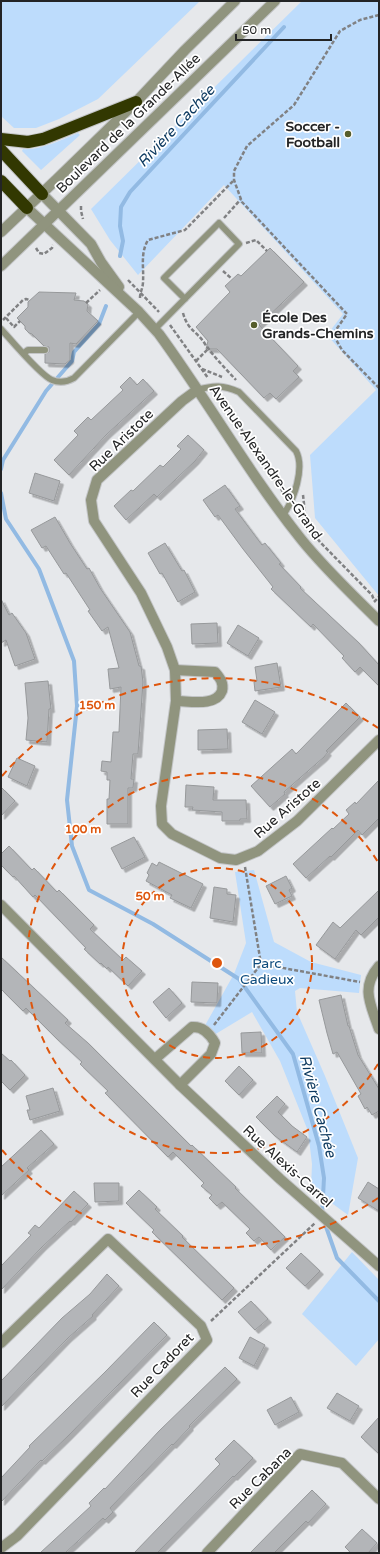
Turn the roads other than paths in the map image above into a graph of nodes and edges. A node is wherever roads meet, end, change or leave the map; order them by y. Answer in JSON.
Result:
{"nodes":[{"id":1,"x":234,"y":1,"type":"edge"},
{"id":2,"x":275,"y":1,"type":"edge"},
{"id":3,"x":136,"y":102,"type":"junction"},
{"id":4,"x":1,"y":139,"type":"edge"},
{"id":5,"x":1,"y":150,"type":"edge"},
{"id":6,"x":1,"y":181,"type":"edge"},
{"id":7,"x":42,"y":194,"type":"junction"},
{"id":8,"x":27,"y":208,"type":"junction"},
{"id":9,"x":58,"y":211,"type":"junction"},
{"id":10,"x":44,"y":224,"type":"junction"},
{"id":11,"x":1,"y":232,"type":"edge"},
{"id":12,"x":1,"y":266,"type":"edge"},
{"id":13,"x":185,"y":299,"type":"junction"},
{"id":14,"x":139,"y":312,"type":"junction"},
{"id":15,"x":1,"y":329,"type":"edge"},
{"id":16,"x":155,"y":329,"type":"junction"},
{"id":17,"x":45,"y":350,"type":"dead end"},
{"id":18,"x":24,"y":353,"type":"junction"},
{"id":19,"x":197,"y":390,"type":"junction"},
{"id":20,"x":283,"y":515,"type":"junction"},
{"id":21,"x":379,"y":621,"type":"edge"},
{"id":22,"x":175,"y":670,"type":"junction"},
{"id":23,"x":176,"y":701,"type":"junction"},
{"id":24,"x":379,"y":740,"type":"edge"},
{"id":25,"x":1,"y":905,"type":"edge"},
{"id":26,"x":379,"y":966,"type":"edge"},
{"id":27,"x":379,"y":1029,"type":"edge"},
{"id":28,"x":154,"y":1059,"type":"junction"},
{"id":29,"x":180,"y":1085,"type":"junction"},
{"id":30,"x":379,"y":1266,"type":"edge"},
{"id":31,"x":1,"y":1343,"type":"edge"},
{"id":32,"x":379,"y":1499,"type":"edge"},
{"id":33,"x":1,"y":1548,"type":"edge"},
{"id":34,"x":207,"y":1553,"type":"edge"}],
"edges":[{"from":1,"to":3,"type":"street","name":"Boulevard de la Grande-Allée"},
{"from":2,"to":9,"type":"street","name":"Boulevard de la Grande-Allée"},
{"from":3,"to":4,"type":"highway"},
{"from":3,"to":7,"type":"street","name":"Boulevard de la Grande-Allée"},
{"from":5,"to":7,"type":"highway"},
{"from":6,"to":8,"type":"highway"},
{"from":7,"to":8,"type":"street","name":"Boulevard de la Grande-Allée"},
{"from":7,"to":9,"type":"street","name":"Avenue Alexandre-le-Grand"},
{"from":8,"to":10,"type":"street","name":"Avenue Alexandre-le-Grand"},
{"from":8,"to":11,"type":"street","name":"Boulevard de la Grande-Allée"},
{"from":9,"to":10,"type":"street","name":"Boulevard de la Grande-Allée"},
{"from":9,"to":14,"type":"street","name":"Avenue Alexandre-le-Grand"},
{"from":10,"to":12,"type":"street","name":"Boulevard de la Grande-Allée"},
{"from":10,"to":14,"type":"street","name":"Avenue Alexandre-le-Grand"},
{"from":13,"to":13,"type":"lane"},
{"from":13,"to":16,"type":"lane"},
{"from":14,"to":16,"type":"street","name":"Avenue Alexandre-le-Grand"},
{"from":14,"to":18,"type":"lane"},
{"from":15,"to":18,"type":"lane"},
{"from":16,"to":19,"type":"street","name":"Avenue Alexandre-le-Grand"},
{"from":17,"to":18,"type":"lane"},
{"from":19,"to":20,"type":"street","name":"Avenue Alexandre-le-Grand"},
{"from":19,"to":20,"type":"lane"},
{"from":19,"to":22,"type":"street","name":"Rue Aristote"},
{"from":20,"to":21,"type":"street","name":"Avenue Alexandre-le-Grand"},
{"from":22,"to":23,"type":"street","name":"Rue Aristote"},
{"from":22,"to":23,"type":"street"},
{"from":23,"to":24,"type":"street","name":"Rue Aristote"},
{"from":25,"to":28,"type":"street","name":"Rue Alexis-Carrel"},
{"from":26,"to":27,"type":"street"},
{"from":28,"to":29,"type":"street","name":"Rue Alexis-Carrel"},
{"from":28,"to":29,"type":"street"},
{"from":29,"to":30,"type":"street","name":"Rue Alexis-Carrel"},
{"from":31,"to":33,"type":"street","name":"Rue Cadoret"},
{"from":32,"to":34,"type":"street","name":"Rue Cabana"}]}
